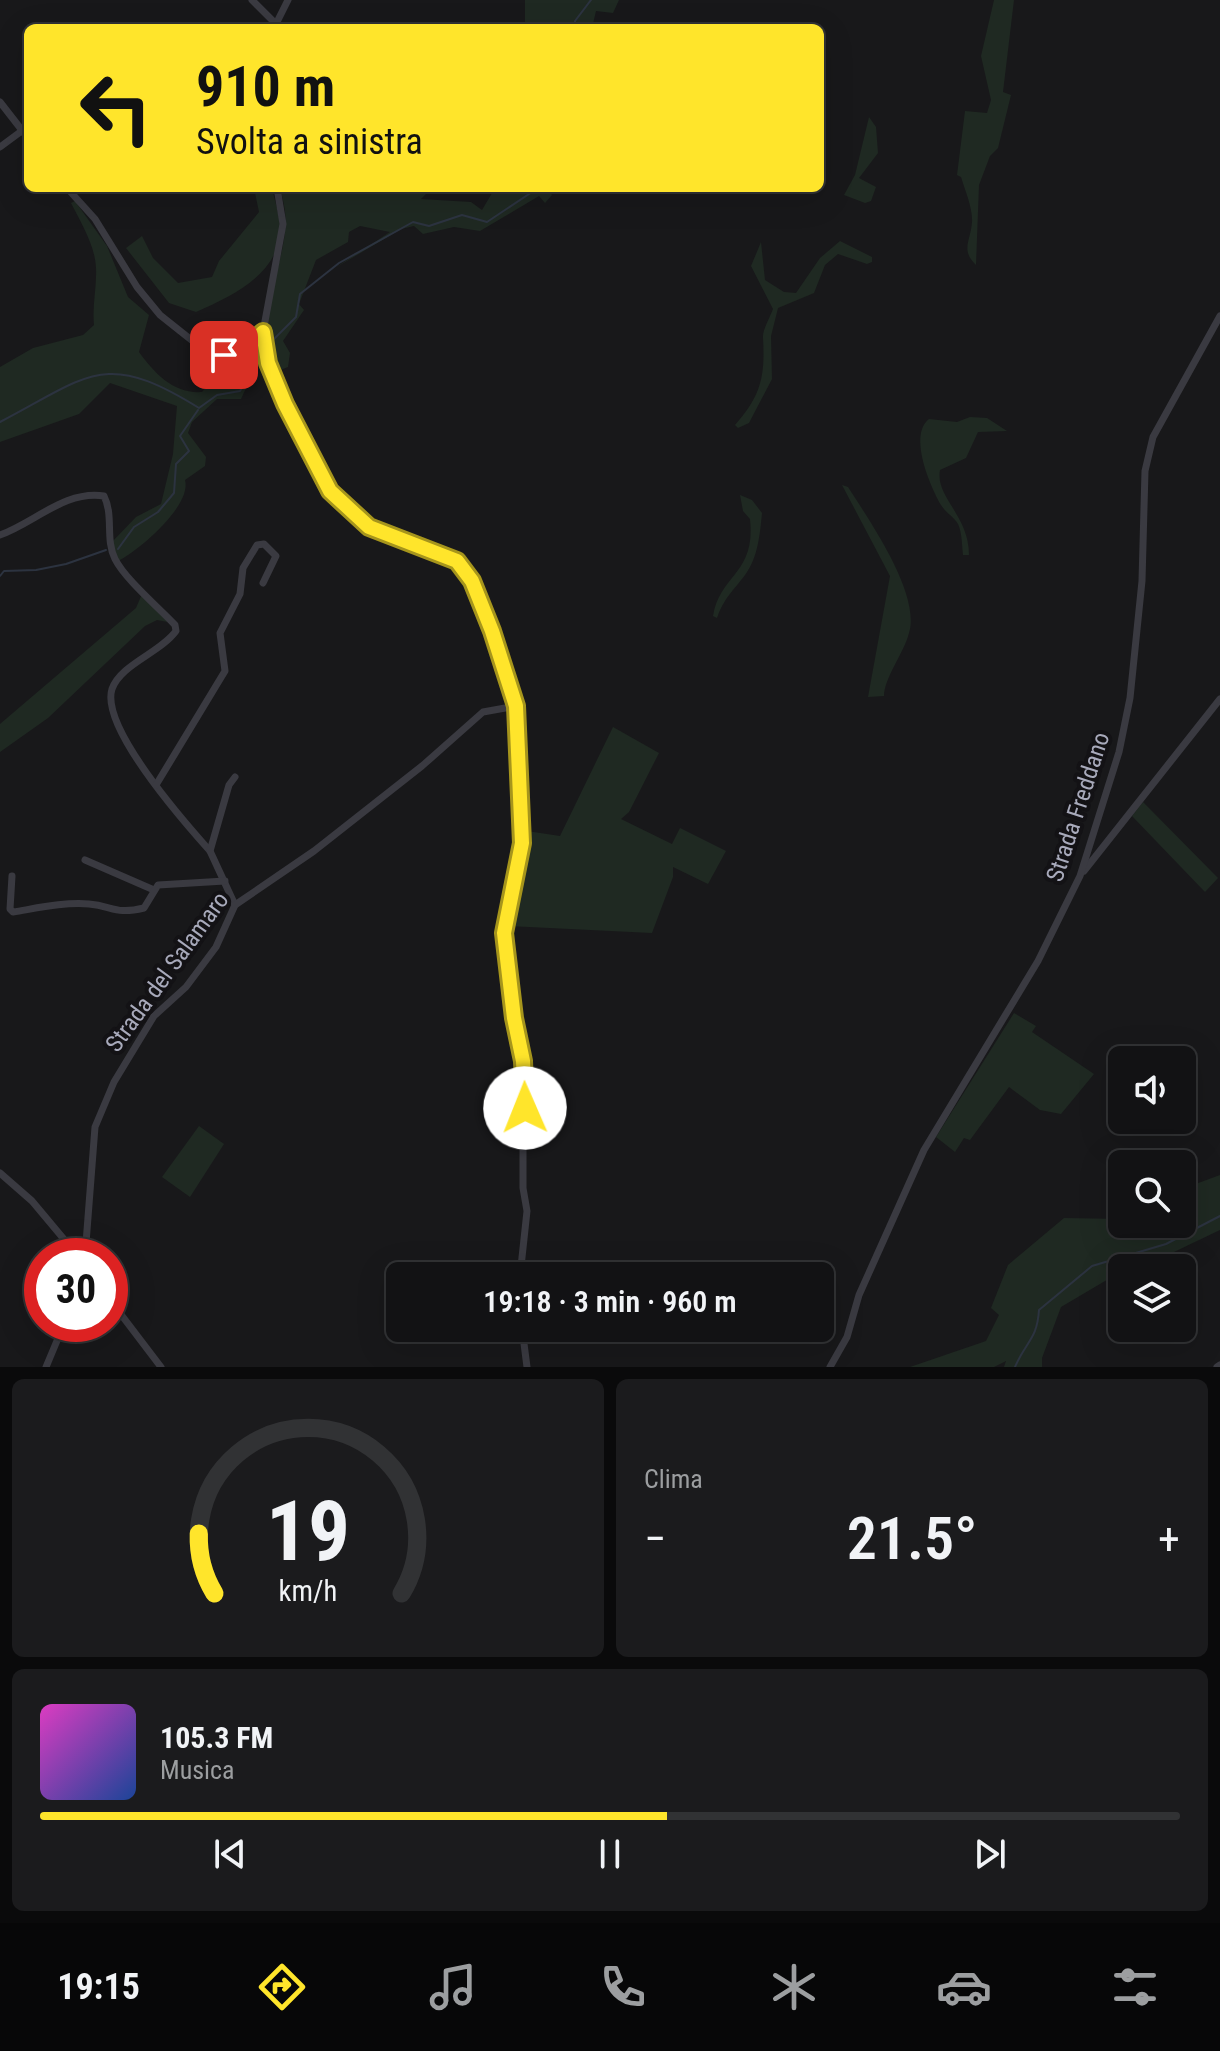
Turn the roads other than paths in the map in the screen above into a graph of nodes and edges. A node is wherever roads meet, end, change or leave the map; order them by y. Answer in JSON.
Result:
{"nodes":[{"id":1,"x":252,"y":0,"type":"edge"},
{"id":2,"x":288,"y":0,"type":"edge"},
{"id":3,"x":273,"y":24,"type":"edge"},
{"id":4,"x":276,"y":24,"type":"edge"},
{"id":5,"x":0,"y":102,"type":"edge"},
{"id":6,"x":24,"y":132,"type":"edge"},
{"id":7,"x":24,"y":135,"type":"edge"},
{"id":8,"x":0,"y":147,"type":"edge"},
{"id":9,"x":71,"y":192,"type":"edge"},
{"id":10,"x":278,"y":192,"type":"edge"},
{"id":11,"x":1220,"y":316,"type":"edge"},
{"id":12,"x":263,"y":332,"type":"junction"},
{"id":13,"x":0,"y":535,"type":"edge"},
{"id":14,"x":263,"y":583,"type":"dead end"},
{"id":15,"x":1220,"y":699,"type":"edge"},
{"id":16,"x":516,"y":706,"type":"junction"},
{"id":17,"x":235,"y":777,"type":"dead end"},
{"id":18,"x":156,"y":785,"type":"junction"},
{"id":19,"x":210,"y":851,"type":"junction"},
{"id":20,"x":85,"y":860,"type":"dead end"},
{"id":21,"x":12,"y":876,"type":"dead end"},
{"id":22,"x":1080,"y":876,"type":"junction"},
{"id":23,"x":225,"y":881,"type":"junction"},
{"id":24,"x":154,"y":890,"type":"junction"},
{"id":25,"x":235,"y":905,"type":"junction"},
{"id":26,"x":0,"y":1173,"type":"edge"},
{"id":27,"x":63,"y":1238,"type":"edge"},
{"id":28,"x":86,"y":1238,"type":"edge"},
{"id":29,"x":522,"y":1262,"type":"edge"},
{"id":30,"x":128,"y":1324,"type":"edge"},
{"id":31,"x":56,"y":1342,"type":"edge"},
{"id":32,"x":524,"y":1342,"type":"edge"},
{"id":33,"x":46,"y":1367,"type":"edge"},
{"id":34,"x":161,"y":1367,"type":"edge"},
{"id":35,"x":527,"y":1367,"type":"edge"},
{"id":36,"x":830,"y":1367,"type":"edge"}],
"edges":[{"from":1,"to":3,"type":"street"},
{"from":2,"to":4,"type":"street"},
{"from":5,"to":6,"type":"street"},
{"from":7,"to":8,"type":"street"},
{"from":9,"to":12,"type":"street"},
{"from":10,"to":12,"type":"street"},
{"from":11,"to":22,"type":"street","name":"Strada Freddano"},
{"from":12,"to":16,"type":"street"},
{"from":13,"to":18,"type":"street"},
{"from":14,"to":18,"type":"street"},
{"from":15,"to":22,"type":"street"},
{"from":16,"to":25,"type":"street","name":"Strada del Salamaro"},
{"from":16,"to":29,"type":"street"},
{"from":17,"to":19,"type":"street"},
{"from":18,"to":19,"type":"street"},
{"from":19,"to":23,"type":"street"},
{"from":20,"to":24,"type":"street"},
{"from":21,"to":24,"type":"street"},
{"from":22,"to":36,"type":"street","name":"Strada Freddano"},
{"from":23,"to":24,"type":"street"},
{"from":23,"to":25,"type":"street"},
{"from":25,"to":28,"type":"street","name":"Strada del Salamaro"},
{"from":26,"to":27,"type":"street"},
{"from":30,"to":34,"type":"street"},
{"from":31,"to":33,"type":"street"},
{"from":32,"to":35,"type":"street"}]}
